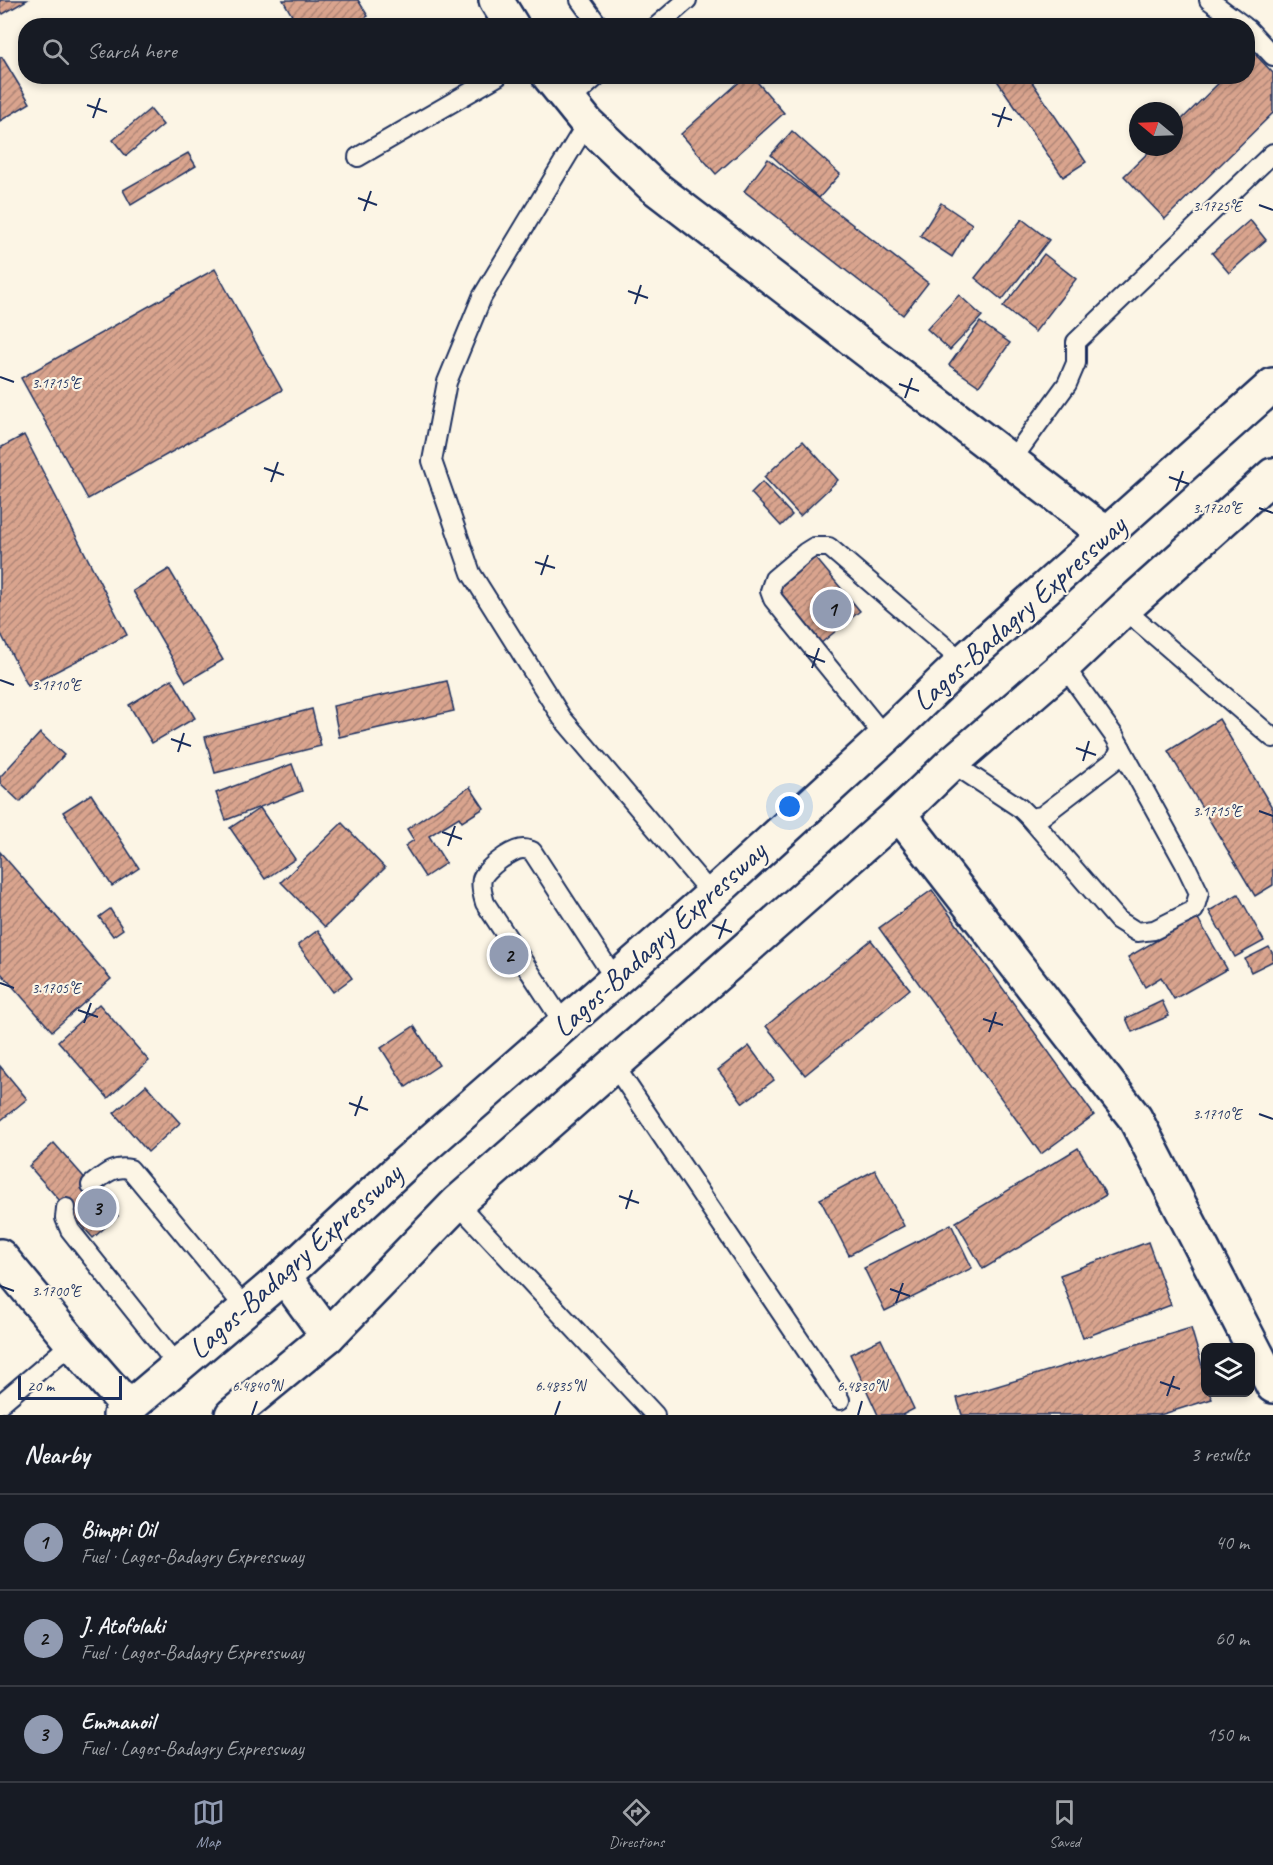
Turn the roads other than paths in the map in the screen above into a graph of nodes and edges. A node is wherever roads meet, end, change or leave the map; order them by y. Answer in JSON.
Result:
{"nodes":[{"id":1,"x":496,"y":0,"type":"edge"},
{"id":2,"x":580,"y":0,"type":"edge"},
{"id":3,"x":687,"y":0,"type":"edge"},
{"id":4,"x":1209,"y":0,"type":"edge"},
{"id":5,"x":507,"y":18,"type":"edge"},
{"id":6,"x":593,"y":18,"type":"edge"},
{"id":7,"x":666,"y":18,"type":"edge"},
{"id":8,"x":1233,"y":18,"type":"edge"},
{"id":9,"x":1255,"y":37,"type":"edge"},
{"id":10,"x":1273,"y":56,"type":"edge"},
{"id":11,"x":484,"y":84,"type":"edge"},
{"id":12,"x":587,"y":84,"type":"edge"},
{"id":13,"x":568,"y":100,"type":"edge"},
{"id":14,"x":1273,"y":153,"type":"edge"},
{"id":15,"x":358,"y":157,"type":"dead end"},
{"id":16,"x":1273,"y":385,"type":"edge"},
{"id":17,"x":1011,"y":461,"type":"junction"},
{"id":18,"x":1273,"y":475,"type":"edge"},
{"id":19,"x":1106,"y":534,"type":"junction"},
{"id":20,"x":1124,"y":609,"type":"junction"},
{"id":21,"x":963,"y":662,"type":"junction"},
{"id":22,"x":1064,"y":666,"type":"junction"},
{"id":23,"x":885,"y":737,"type":"junction"},
{"id":24,"x":1273,"y":738,"type":"edge"},
{"id":25,"x":1121,"y":748,"type":"junction"},
{"id":26,"x":952,"y":763,"type":"junction"},
{"id":27,"x":899,"y":814,"type":"junction"},
{"id":28,"x":1030,"y":818,"type":"junction"},
{"id":29,"x":712,"y":895,"type":"junction"},
{"id":30,"x":615,"y":979,"type":"junction"},
{"id":31,"x":564,"y":1024,"type":"junction"},
{"id":32,"x":614,"y":1065,"type":"junction"},
{"id":33,"x":90,"y":1185,"type":"dead end"},
{"id":34,"x":457,"y":1203,"type":"junction"},
{"id":35,"x":66,"y":1208,"type":"dead end"},
{"id":36,"x":0,"y":1256,"type":"edge"},
{"id":37,"x":284,"y":1276,"type":"junction"},
{"id":38,"x":246,"y":1309,"type":"junction"},
{"id":39,"x":328,"y":1336,"type":"junction"},
{"id":40,"x":72,"y":1343,"type":"junction"},
{"id":41,"x":178,"y":1366,"type":"junction"},
{"id":42,"x":1273,"y":1386,"type":"edge"},
{"id":43,"x":840,"y":1400,"type":"dead end"},
{"id":44,"x":0,"y":1404,"type":"edge"},
{"id":45,"x":124,"y":1411,"type":"edge"},
{"id":46,"x":240,"y":1412,"type":"edge"},
{"id":47,"x":655,"y":1415,"type":"edge"}],
"edges":[{"from":1,"to":5,"type":"main road"},
{"from":2,"to":6,"type":"lane"},
{"from":3,"to":7,"type":"lane"},
{"from":4,"to":8,"type":"lane"},
{"from":9,"to":10,"type":"lane"},
{"from":11,"to":15,"type":"lane"},
{"from":12,"to":13,"type":"lane"},
{"from":13,"to":17,"type":"main road"},
{"from":13,"to":29,"type":"lane"},
{"from":14,"to":17,"type":"lane"},
{"from":16,"to":19,"type":"main road","name":"Lagos-Badagry Expressway"},
{"from":17,"to":19,"type":"main road"},
{"from":18,"to":20,"type":"main road"},
{"from":19,"to":21,"type":"main road","name":"Lagos-Badagry Expressway"},
{"from":20,"to":22,"type":"main road"},
{"from":20,"to":24,"type":"lane"},
{"from":21,"to":23,"type":"main road","name":"Lagos-Badagry Expressway"},
{"from":21,"to":23,"type":"lane"},
{"from":22,"to":25,"type":"lane"},
{"from":22,"to":26,"type":"main road"},
{"from":23,"to":29,"type":"main road","name":"Lagos-Badagry Expressway"},
{"from":25,"to":28,"type":"lane"},
{"from":25,"to":28,"type":"lane"},
{"from":26,"to":27,"type":"main road"},
{"from":26,"to":28,"type":"lane"},
{"from":27,"to":32,"type":"main road"},
{"from":27,"to":42,"type":"main road"},
{"from":29,"to":30,"type":"main road","name":"Lagos-Badagry Expressway"},
{"from":30,"to":31,"type":"main road","name":"Lagos-Badagry Expressway"},
{"from":30,"to":31,"type":"lane"},
{"from":31,"to":37,"type":"main road","name":"Lagos-Badagry Expressway"},
{"from":32,"to":34,"type":"main road"},
{"from":32,"to":43,"type":"lane"},
{"from":33,"to":38,"type":"lane"},
{"from":34,"to":39,"type":"main road"},
{"from":34,"to":47,"type":"lane"},
{"from":35,"to":41,"type":"lane"},
{"from":36,"to":40,"type":"main road"},
{"from":37,"to":38,"type":"main road","name":"Lagos-Badagry Expressway"},
{"from":37,"to":39,"type":"main road"},
{"from":38,"to":41,"type":"main road","name":"Lagos-Badagry Expressway"},
{"from":39,"to":46,"type":"main road"},
{"from":40,"to":44,"type":"lane"},
{"from":40,"to":45,"type":"main road"},
{"from":41,"to":45,"type":"main road","name":"Lagos-Badagry Expressway"}]}
